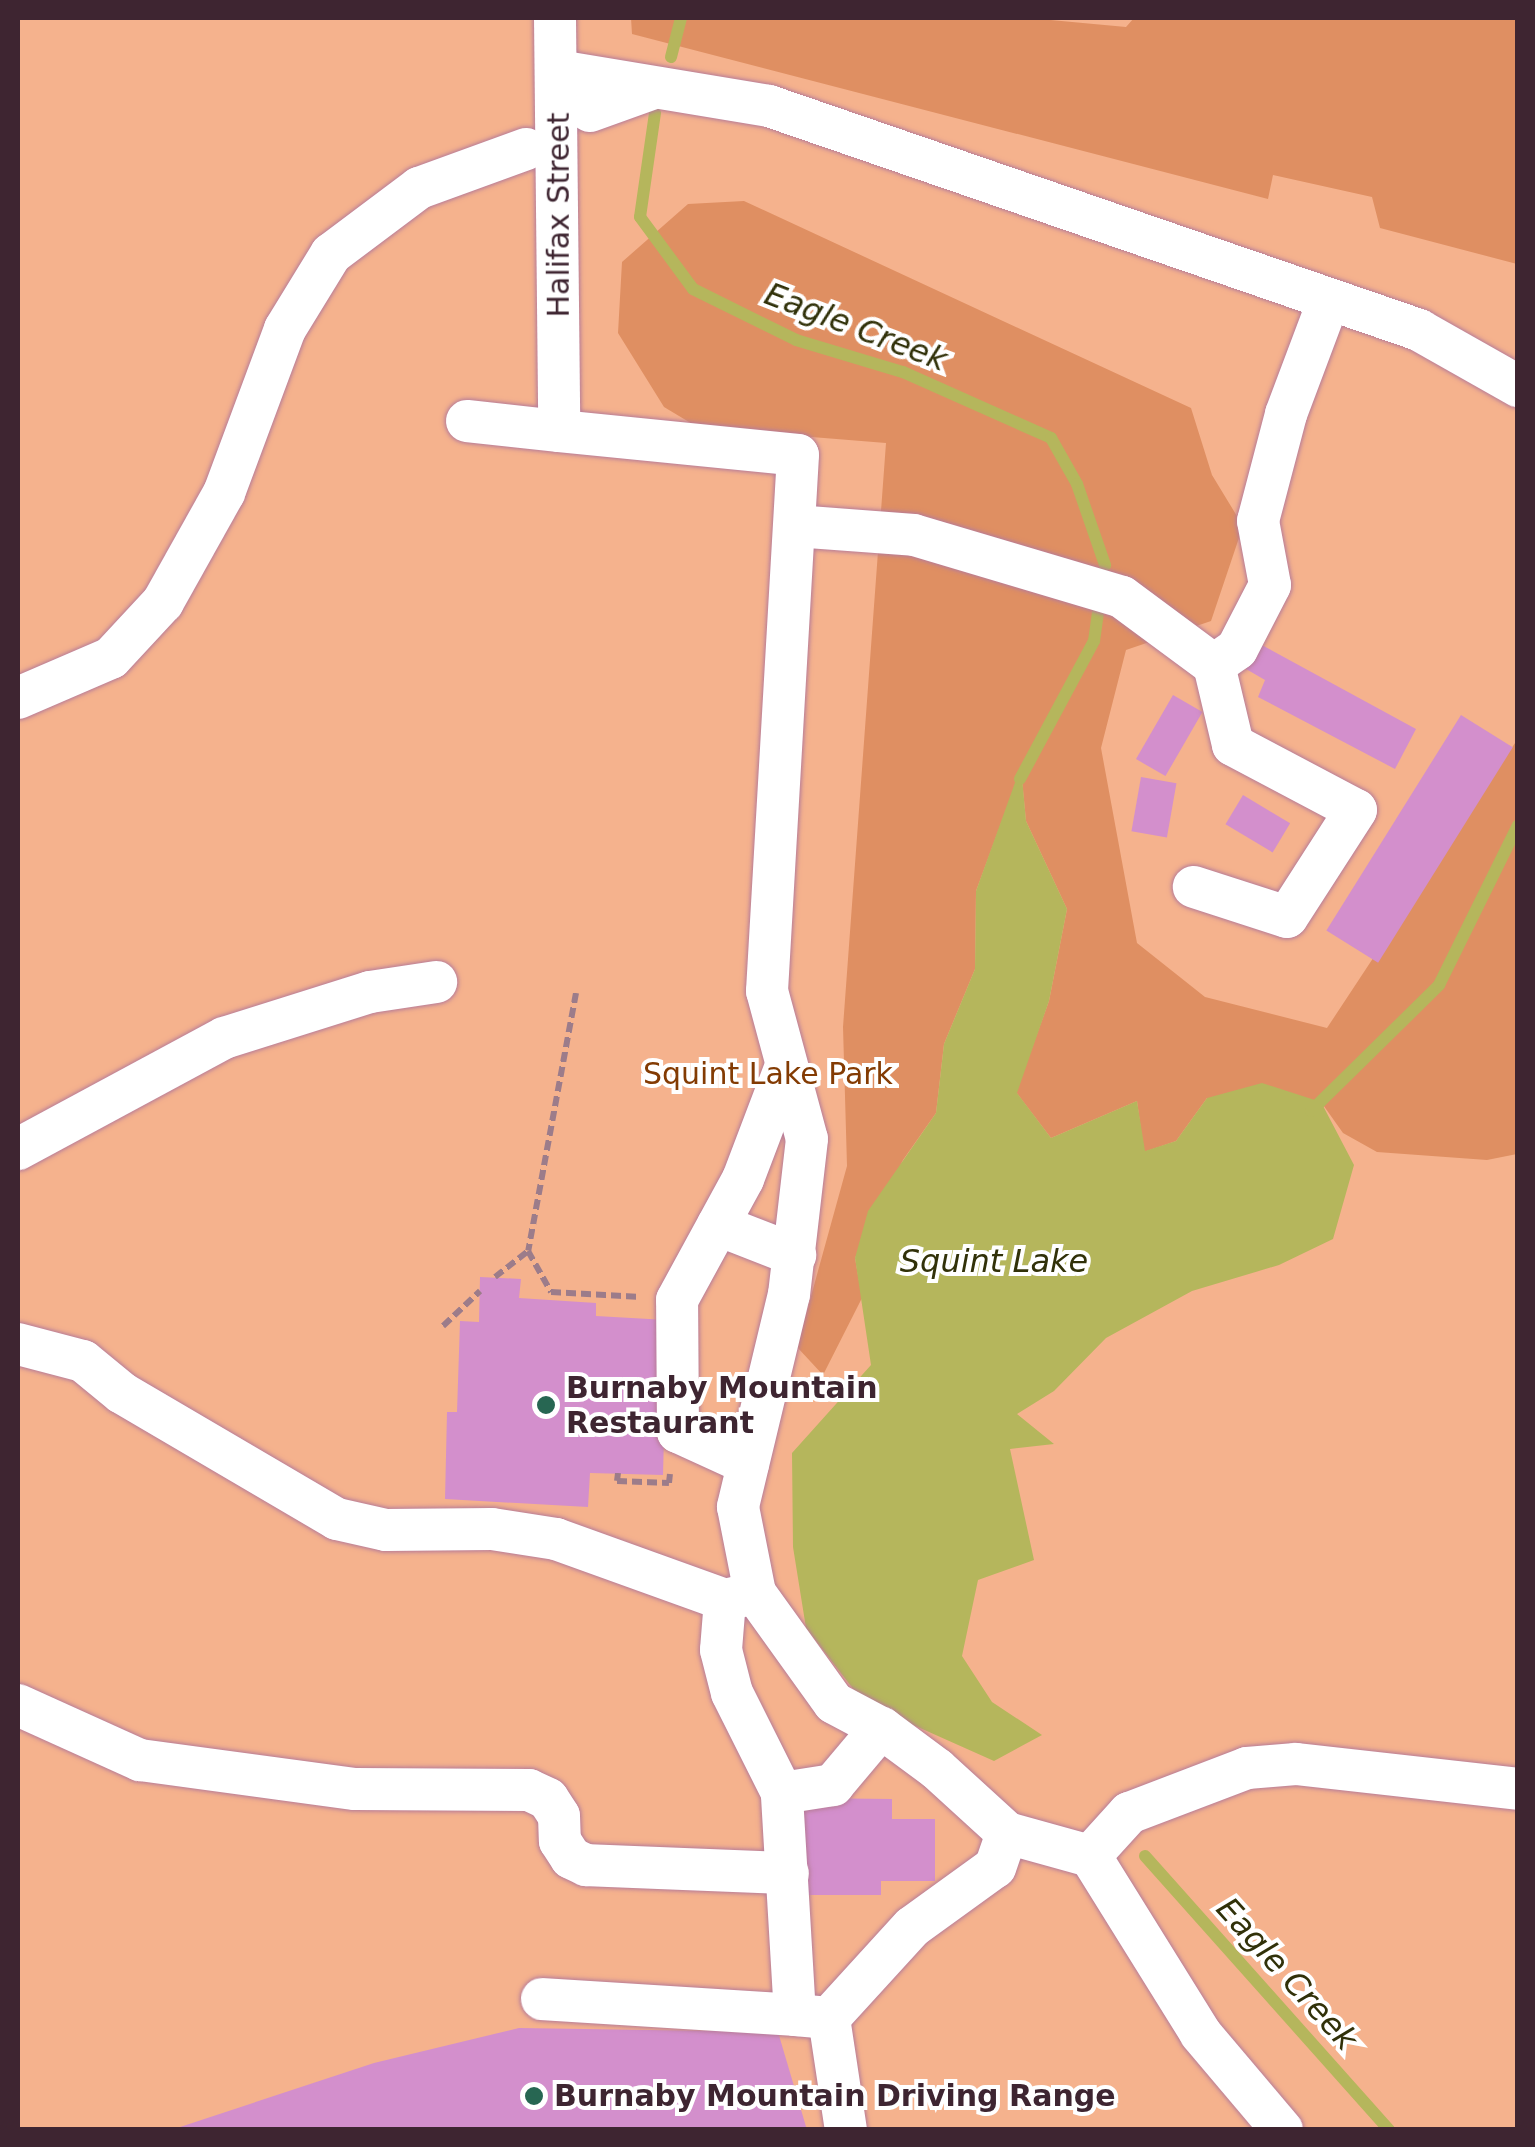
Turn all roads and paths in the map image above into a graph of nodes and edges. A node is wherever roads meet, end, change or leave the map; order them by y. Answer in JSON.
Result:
{"nodes":[{"id":1,"x":556,"y":18,"type":"edge"},
{"id":2,"x":558,"y":71,"type":"junction"},
{"id":3,"x":646,"y":91,"type":"junction"},
{"id":4,"x":590,"y":111,"type":"dead end"},
{"id":5,"x":526,"y":149,"type":"dead end"},
{"id":6,"x":1328,"y":302,"type":"junction"},
{"id":7,"x":1518,"y":386,"type":"edge"},
{"id":8,"x":467,"y":421,"type":"dead end"},
{"id":9,"x":560,"y":422,"type":"junction"},
{"id":10,"x":794,"y":526,"type":"junction"},
{"id":11,"x":1214,"y":666,"type":"junction"},
{"id":12,"x":18,"y":698,"type":"edge"},
{"id":13,"x":1194,"y":887,"type":"dead end"},
{"id":14,"x":436,"y":982,"type":"dead end"},
{"id":15,"x":576,"y":993,"type":"dead end"},
{"id":16,"x":784,"y":1071,"type":"junction"},
{"id":17,"x":18,"y":1150,"type":"edge"},
{"id":18,"x":718,"y":1225,"type":"junction"},
{"id":19,"x":528,"y":1251,"type":"junction"},
{"id":20,"x":795,"y":1255,"type":"junction"},
{"id":21,"x":496,"y":1277,"type":"dead end"},
{"id":22,"x":480,"y":1290,"type":"dead end"},
{"id":23,"x":677,"y":1300,"type":"junction"},
{"id":24,"x":443,"y":1326,"type":"dead end"},
{"id":25,"x":18,"y":1344,"type":"edge"},
{"id":26,"x":748,"y":1464,"type":"junction"},
{"id":27,"x":740,"y":1596,"type":"junction"},
{"id":28,"x":18,"y":1705,"type":"edge"},
{"id":29,"x":881,"y":1728,"type":"junction"},
{"id":30,"x":1518,"y":1790,"type":"edge"},
{"id":31,"x":782,"y":1793,"type":"junction"},
{"id":32,"x":1007,"y":1834,"type":"junction"},
{"id":33,"x":1092,"y":1854,"type":"junction"},
{"id":34,"x":788,"y":1874,"type":"junction"},
{"id":35,"x":542,"y":1999,"type":"dead end"},
{"id":36,"x":812,"y":2017,"type":"junction"},
{"id":37,"x":846,"y":2130,"type":"edge"},
{"id":38,"x":1282,"y":2130,"type":"edge"}],
"edges":[{"from":1,"to":2,"type":"street","name":"Halifax Street"},
{"from":2,"to":3,"type":"street"},
{"from":2,"to":9,"type":"street","name":"Halifax Street"},
{"from":3,"to":4,"type":"street"},
{"from":3,"to":6,"type":"street"},
{"from":5,"to":12,"type":"street"},
{"from":6,"to":7,"type":"street"},
{"from":6,"to":11,"type":"street"},
{"from":8,"to":9,"type":"street"},
{"from":9,"to":10,"type":"street"},
{"from":10,"to":11,"type":"street"},
{"from":10,"to":16,"type":"street"},
{"from":11,"to":13,"type":"street"},
{"from":14,"to":17,"type":"street"},
{"from":15,"to":19,"type":"path"},
{"from":16,"to":18,"type":"street"},
{"from":16,"to":20,"type":"street"},
{"from":18,"to":20,"type":"street"},
{"from":18,"to":23,"type":"street"},
{"from":19,"to":21,"type":"path"},
{"from":19,"to":23,"type":"path"},
{"from":20,"to":26,"type":"street"},
{"from":22,"to":24,"type":"path"},
{"from":23,"to":26,"type":"street"},
{"from":25,"to":27,"type":"street"},
{"from":26,"to":27,"type":"street"},
{"from":27,"to":29,"type":"street"},
{"from":27,"to":31,"type":"street"},
{"from":28,"to":34,"type":"street"},
{"from":29,"to":31,"type":"street"},
{"from":29,"to":32,"type":"street"},
{"from":30,"to":33,"type":"street"},
{"from":31,"to":34,"type":"street"},
{"from":32,"to":33,"type":"street"},
{"from":32,"to":36,"type":"street"},
{"from":33,"to":38,"type":"street"},
{"from":34,"to":36,"type":"street"},
{"from":35,"to":36,"type":"street"},
{"from":36,"to":37,"type":"street"}]}
